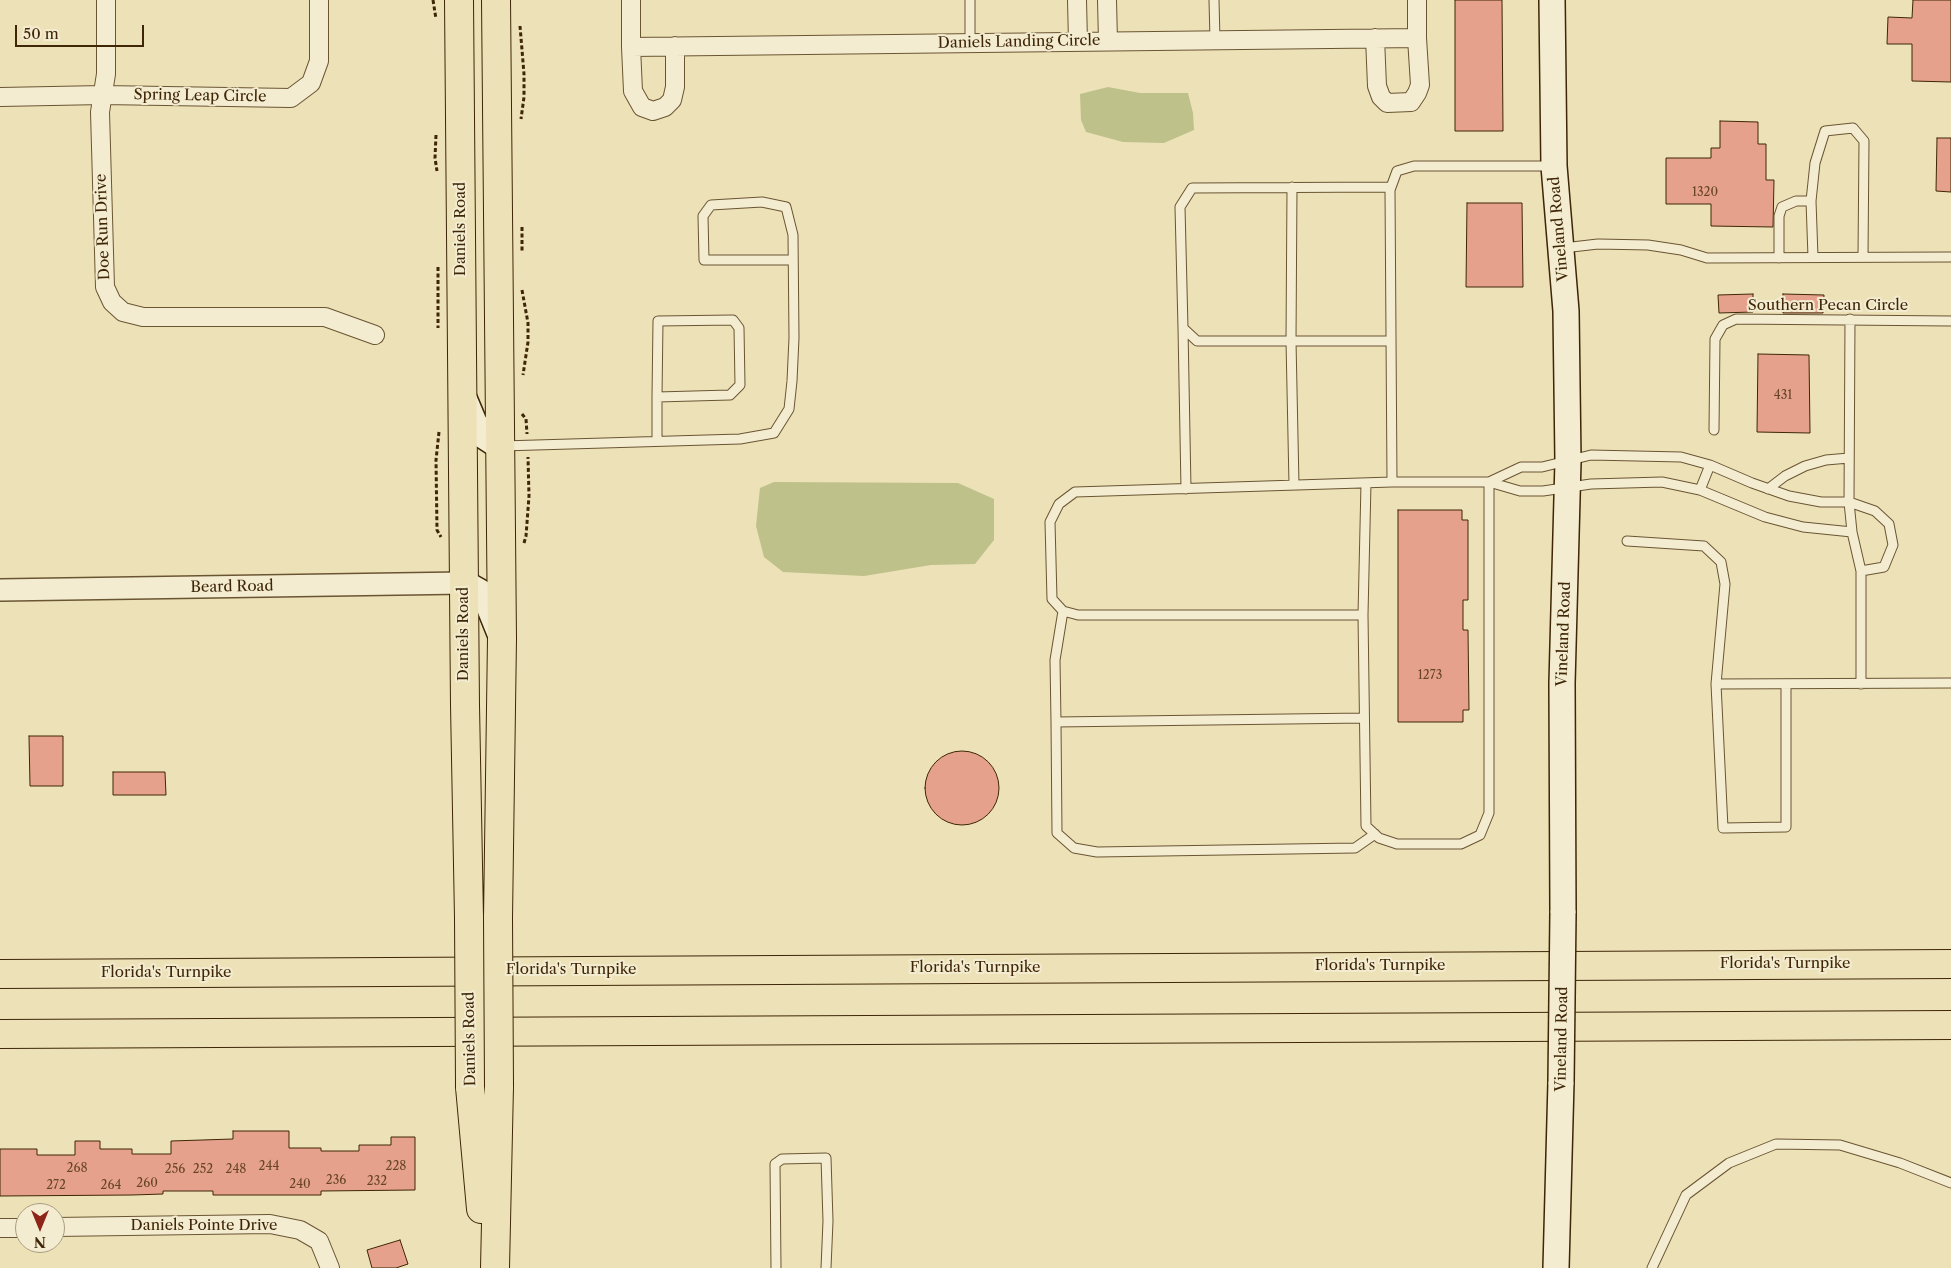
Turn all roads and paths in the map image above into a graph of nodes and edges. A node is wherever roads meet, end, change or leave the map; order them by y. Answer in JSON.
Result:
{"nodes":[{"id":1,"x":106,"y":0,"type":"edge"},
{"id":2,"x":319,"y":0,"type":"edge"},
{"id":3,"x":459,"y":0,"type":"edge"},
{"id":4,"x":496,"y":0,"type":"edge"},
{"id":5,"x":631,"y":0,"type":"edge"},
{"id":6,"x":970,"y":0,"type":"edge"},
{"id":7,"x":1078,"y":0,"type":"edge"},
{"id":8,"x":1107,"y":0,"type":"edge"},
{"id":9,"x":1214,"y":0,"type":"edge"},
{"id":10,"x":1417,"y":0,"type":"edge"},
{"id":11,"x":1552,"y":0,"type":"edge"},
{"id":12,"x":1375,"y":38,"type":"junction"},
{"id":13,"x":1417,"y":38,"type":"junction"},
{"id":14,"x":1215,"y":40,"type":"junction"},
{"id":15,"x":1108,"y":41,"type":"junction"},
{"id":16,"x":1078,"y":42,"type":"junction"},
{"id":17,"x":970,"y":43,"type":"junction"},
{"id":18,"x":675,"y":46,"type":"junction"},
{"id":19,"x":631,"y":47,"type":"junction"},
{"id":20,"x":103,"y":95,"type":"junction"},
{"id":21,"x":0,"y":97,"type":"edge"},
{"id":22,"x":1554,"y":166,"type":"junction"},
{"id":23,"x":1391,"y":186,"type":"junction"},
{"id":24,"x":1292,"y":187,"type":"junction"},
{"id":25,"x":1811,"y":201,"type":"junction"},
{"id":26,"x":1560,"y":248,"type":"junction"},
{"id":27,"x":1813,"y":257,"type":"junction"},
{"id":28,"x":1863,"y":257,"type":"junction"},
{"id":29,"x":1951,"y":257,"type":"edge"},
{"id":30,"x":1779,"y":258,"type":"junction"},
{"id":31,"x":792,"y":260,"type":"junction"},
{"id":32,"x":1850,"y":319,"type":"junction"},
{"id":33,"x":1951,"y":321,"type":"edge"},
{"id":34,"x":1184,"y":328,"type":"junction"},
{"id":35,"x":375,"y":335,"type":"dead end"},
{"id":36,"x":1391,"y":341,"type":"junction"},
{"id":37,"x":1292,"y":342,"type":"junction"},
{"id":38,"x":462,"y":394,"type":"junction"},
{"id":39,"x":658,"y":397,"type":"junction"},
{"id":40,"x":1714,"y":430,"type":"dead end"},
{"id":41,"x":657,"y":441,"type":"junction"},
{"id":42,"x":499,"y":446,"type":"junction"},
{"id":43,"x":1849,"y":458,"type":"junction"},
{"id":44,"x":1568,"y":461,"type":"junction"},
{"id":45,"x":1710,"y":465,"type":"junction"},
{"id":46,"x":1392,"y":482,"type":"junction"},
{"id":47,"x":1489,"y":482,"type":"junction"},
{"id":48,"x":1366,"y":483,"type":"junction"},
{"id":49,"x":1294,"y":485,"type":"junction"},
{"id":50,"x":1568,"y":488,"type":"junction"},
{"id":51,"x":1186,"y":489,"type":"junction"},
{"id":52,"x":1768,"y":489,"type":"junction"},
{"id":53,"x":1700,"y":490,"type":"junction"},
{"id":54,"x":1849,"y":502,"type":"junction"},
{"id":55,"x":1852,"y":532,"type":"junction"},
{"id":56,"x":1627,"y":541,"type":"dead end"},
{"id":57,"x":1862,"y":571,"type":"junction"},
{"id":58,"x":464,"y":584,"type":"junction"},
{"id":59,"x":0,"y":590,"type":"edge"},
{"id":60,"x":1063,"y":611,"type":"junction"},
{"id":61,"x":1362,"y":615,"type":"junction"},
{"id":62,"x":502,"y":638,"type":"junction"},
{"id":63,"x":1951,"y":683,"type":"edge"},
{"id":64,"x":1716,"y":684,"type":"junction"},
{"id":65,"x":1786,"y":684,"type":"junction"},
{"id":66,"x":1862,"y":684,"type":"junction"},
{"id":67,"x":1364,"y":718,"type":"junction"},
{"id":68,"x":1056,"y":722,"type":"junction"},
{"id":69,"x":1375,"y":834,"type":"junction"},
{"id":70,"x":1951,"y":964,"type":"edge"},
{"id":71,"x":0,"y":974,"type":"edge"},
{"id":72,"x":1951,"y":1024,"type":"edge"},
{"id":73,"x":0,"y":1034,"type":"edge"},
{"id":74,"x":1951,"y":1183,"type":"edge"},
{"id":75,"x":65,"y":1227,"type":"edge"},
{"id":76,"x":0,"y":1228,"type":"edge"},
{"id":77,"x":15,"y":1228,"type":"edge"},
{"id":78,"x":330,"y":1268,"type":"edge"},
{"id":79,"x":486,"y":1268,"type":"edge"},
{"id":80,"x":495,"y":1268,"type":"edge"},
{"id":81,"x":776,"y":1268,"type":"edge"},
{"id":82,"x":826,"y":1268,"type":"edge"},
{"id":83,"x":1556,"y":1268,"type":"edge"},
{"id":84,"x":1652,"y":1268,"type":"edge"}],
"edges":[{"from":1,"to":20,"type":"street","name":"Doe Run Drive"},
{"from":2,"to":20,"type":"street","name":"Spring Leap Circle"},
{"from":3,"to":38,"type":"main road","name":"Daniels Road"},
{"from":4,"to":42,"type":"main road","name":"Daniels Road"},
{"from":5,"to":19,"type":"street"},
{"from":6,"to":17,"type":"lane"},
{"from":7,"to":16,"type":"street"},
{"from":8,"to":15,"type":"street"},
{"from":9,"to":14,"type":"lane"},
{"from":10,"to":13,"type":"street"},
{"from":11,"to":22,"type":"main road","name":"Vineland Road"},
{"from":12,"to":13,"type":"street","name":"Daniels Landing Circle"},
{"from":12,"to":13,"type":"street"},
{"from":12,"to":14,"type":"street","name":"Daniels Landing Circle"},
{"from":14,"to":15,"type":"street","name":"Daniels Landing Circle"},
{"from":15,"to":16,"type":"street","name":"Daniels Landing Circle"},
{"from":16,"to":17,"type":"street","name":"Daniels Landing Circle"},
{"from":17,"to":18,"type":"street","name":"Daniels Landing Circle"},
{"from":18,"to":19,"type":"street","name":"Daniels Landing Circle"},
{"from":18,"to":19,"type":"street"},
{"from":20,"to":21,"type":"street","name":"Spring Leap Circle"},
{"from":20,"to":35,"type":"street","name":"Doe Run Drive"},
{"from":22,"to":23,"type":"lane"},
{"from":22,"to":26,"type":"main road","name":"Vineland Road"},
{"from":23,"to":24,"type":"lane"},
{"from":23,"to":36,"type":"lane"},
{"from":24,"to":34,"type":"lane"},
{"from":24,"to":37,"type":"lane"},
{"from":25,"to":27,"type":"lane"},
{"from":25,"to":28,"type":"lane"},
{"from":25,"to":30,"type":"lane"},
{"from":26,"to":30,"type":"lane"},
{"from":26,"to":44,"type":"main road","name":"Vineland Road"},
{"from":27,"to":28,"type":"lane"},
{"from":27,"to":30,"type":"lane"},
{"from":28,"to":29,"type":"lane"},
{"from":31,"to":31,"type":"lane"},
{"from":31,"to":41,"type":"lane"},
{"from":32,"to":33,"type":"lane","name":"Southern Pecan Circle"},
{"from":32,"to":40,"type":"lane","name":"Southern Pecan Circle"},
{"from":32,"to":43,"type":"lane"},
{"from":34,"to":37,"type":"lane"},
{"from":34,"to":51,"type":"lane"},
{"from":36,"to":37,"type":"lane"},
{"from":36,"to":46,"type":"lane"},
{"from":37,"to":49,"type":"lane"},
{"from":38,"to":42,"type":"main road"},
{"from":38,"to":58,"type":"main road","name":"Daniels Road"},
{"from":39,"to":39,"type":"lane"},
{"from":39,"to":41,"type":"lane"},
{"from":41,"to":42,"type":"lane"},
{"from":42,"to":62,"type":"main road","name":"Daniels Road"},
{"from":43,"to":52,"type":"lane"},
{"from":43,"to":54,"type":"lane"},
{"from":44,"to":45,"type":"lane"},
{"from":44,"to":47,"type":"lane"},
{"from":44,"to":50,"type":"main road","name":"Vineland Road"},
{"from":45,"to":52,"type":"lane"},
{"from":45,"to":53,"type":"lane"},
{"from":46,"to":47,"type":"lane"},
{"from":46,"to":48,"type":"lane"},
{"from":47,"to":50,"type":"lane"},
{"from":47,"to":69,"type":"lane"},
{"from":48,"to":49,"type":"lane"},
{"from":48,"to":61,"type":"lane"},
{"from":49,"to":51,"type":"lane"},
{"from":50,"to":53,"type":"lane"},
{"from":50,"to":83,"type":"main road","name":"Vineland Road","bridge":true},
{"from":51,"to":60,"type":"lane"},
{"from":52,"to":54,"type":"lane"},
{"from":53,"to":55,"type":"lane"},
{"from":54,"to":55,"type":"lane"},
{"from":54,"to":57,"type":"lane"},
{"from":55,"to":57,"type":"lane"},
{"from":56,"to":64,"type":"lane"},
{"from":57,"to":66,"type":"lane"},
{"from":58,"to":59,"type":"street","name":"Beard Road"},
{"from":58,"to":62,"type":"main road"},
{"from":58,"to":79,"type":"main road","name":"Daniels Road","bridge":true},
{"from":60,"to":61,"type":"lane"},
{"from":60,"to":68,"type":"lane"},
{"from":61,"to":67,"type":"lane"},
{"from":62,"to":80,"type":"main road","name":"Daniels Road","bridge":true},
{"from":63,"to":66,"type":"lane"},
{"from":64,"to":65,"type":"lane"},
{"from":64,"to":65,"type":"lane"},
{"from":65,"to":66,"type":"lane"},
{"from":67,"to":68,"type":"lane"},
{"from":67,"to":69,"type":"lane"},
{"from":68,"to":69,"type":"lane"},
{"from":70,"to":71,"type":"main road","name":"Florida's Turnpike"},
{"from":72,"to":73,"type":"main road"},
{"from":74,"to":84,"type":"lane"},
{"from":75,"to":78,"type":"street","name":"Daniels Pointe Drive"},
{"from":76,"to":77,"type":"street"},
{"from":81,"to":82,"type":"lane"}]}
